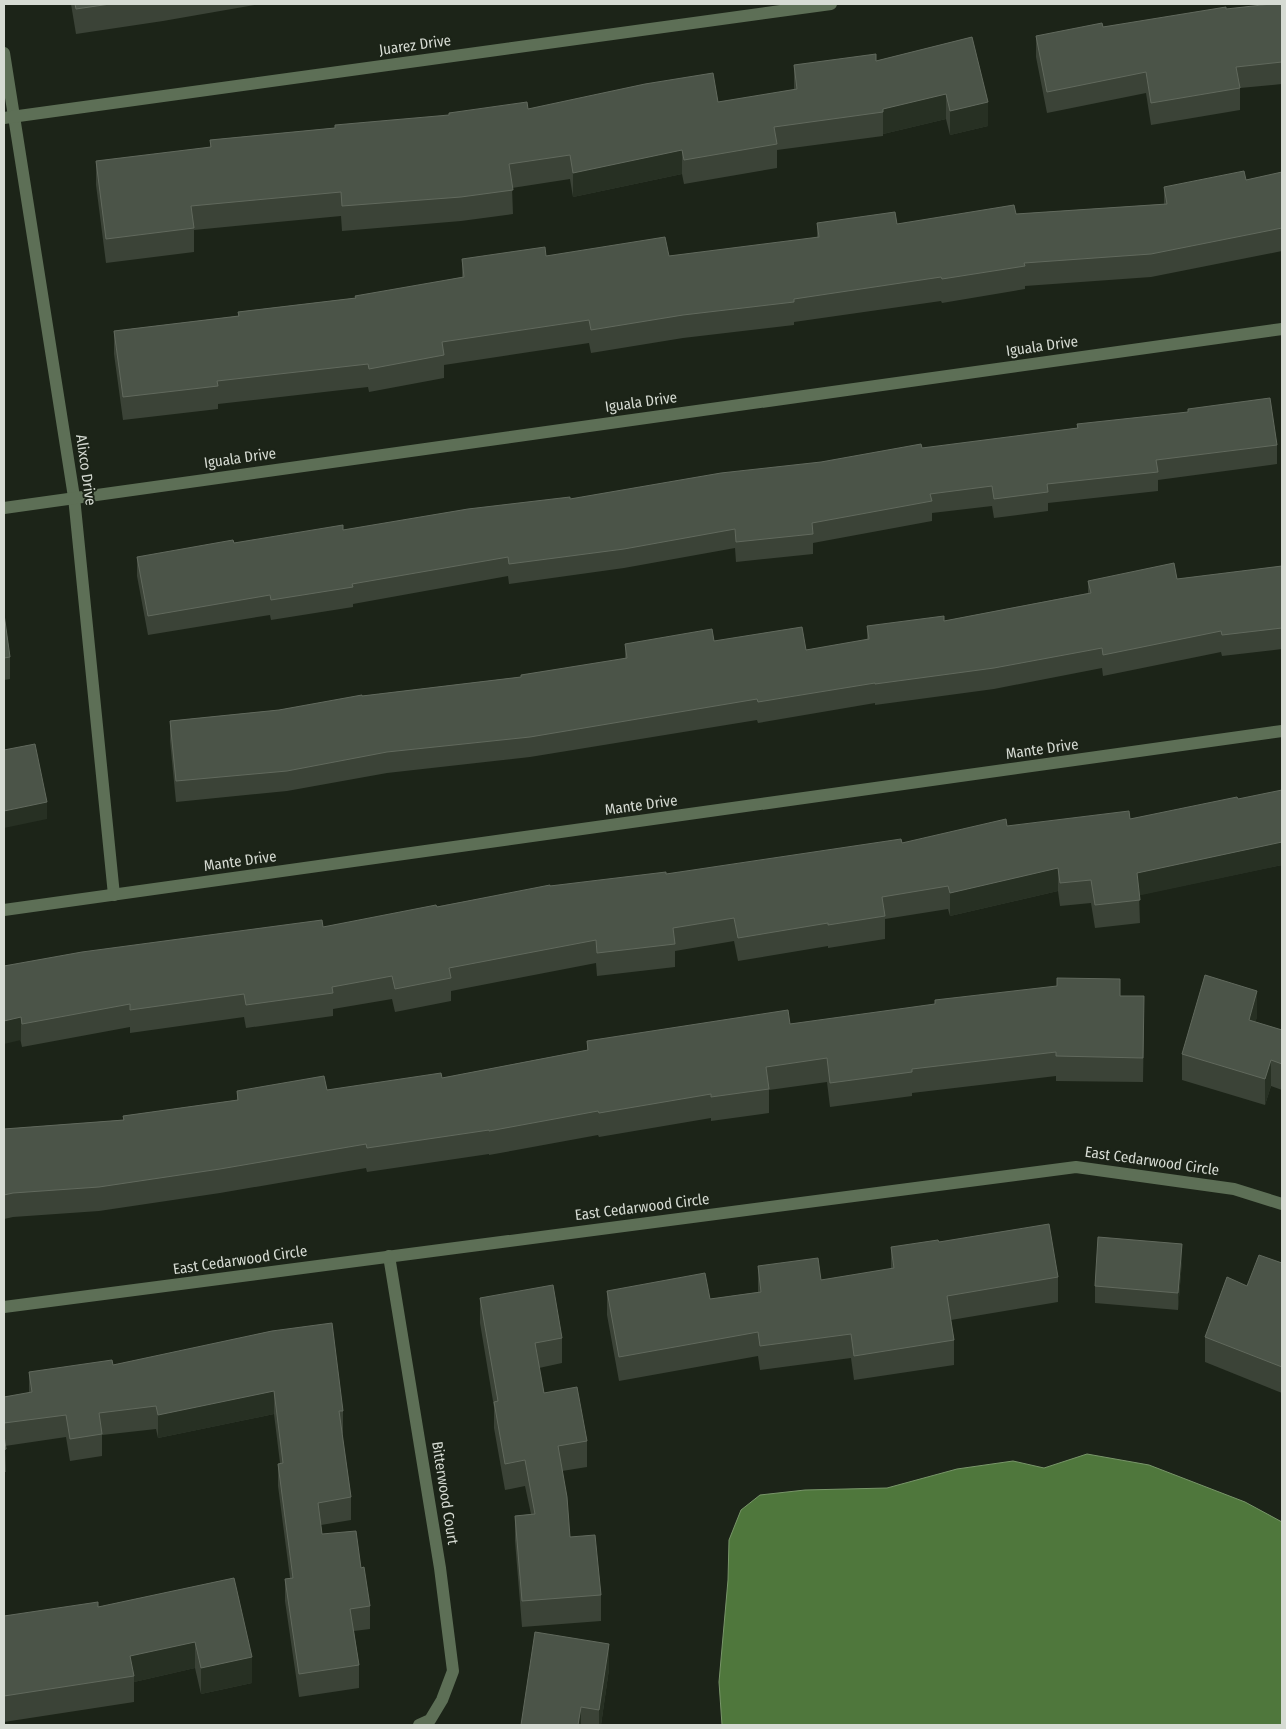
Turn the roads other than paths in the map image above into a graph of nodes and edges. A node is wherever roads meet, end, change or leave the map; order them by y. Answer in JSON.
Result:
{"nodes":[{"id":1,"x":831,"y":4,"type":"edge"},
{"id":2,"x":4,"y":53,"type":"edge"},
{"id":3,"x":8,"y":118,"type":"edge"},
{"id":4,"x":1282,"y":329,"type":"edge"},
{"id":5,"x":74,"y":497,"type":"junction"},
{"id":6,"x":4,"y":508,"type":"edge"},
{"id":7,"x":1282,"y":731,"type":"edge"},
{"id":8,"x":114,"y":895,"type":"junction"},
{"id":9,"x":4,"y":910,"type":"edge"},
{"id":10,"x":1282,"y":1204,"type":"edge"},
{"id":11,"x":390,"y":1256,"type":"junction"},
{"id":12,"x":4,"y":1307,"type":"edge"},
{"id":13,"x":419,"y":1725,"type":"edge"}],
"edges":[{"from":1,"to":3,"type":"street","name":"Juarez Drive"},
{"from":2,"to":3,"type":"street","name":"Alixco Drive"},
{"from":3,"to":5,"type":"street","name":"Alixco Drive"},
{"from":4,"to":5,"type":"street","name":"Iguala Drive"},
{"from":5,"to":6,"type":"street","name":"Iguala Drive"},
{"from":5,"to":8,"type":"street","name":"Alixco Drive"},
{"from":7,"to":8,"type":"street","name":"Mante Drive"},
{"from":8,"to":9,"type":"street","name":"Mante Drive"},
{"from":10,"to":11,"type":"street","name":"East Cedarwood Circle"},
{"from":11,"to":12,"type":"street","name":"East Cedarwood Circle"},
{"from":11,"to":13,"type":"street","name":"Bitterwood Court"}]}
